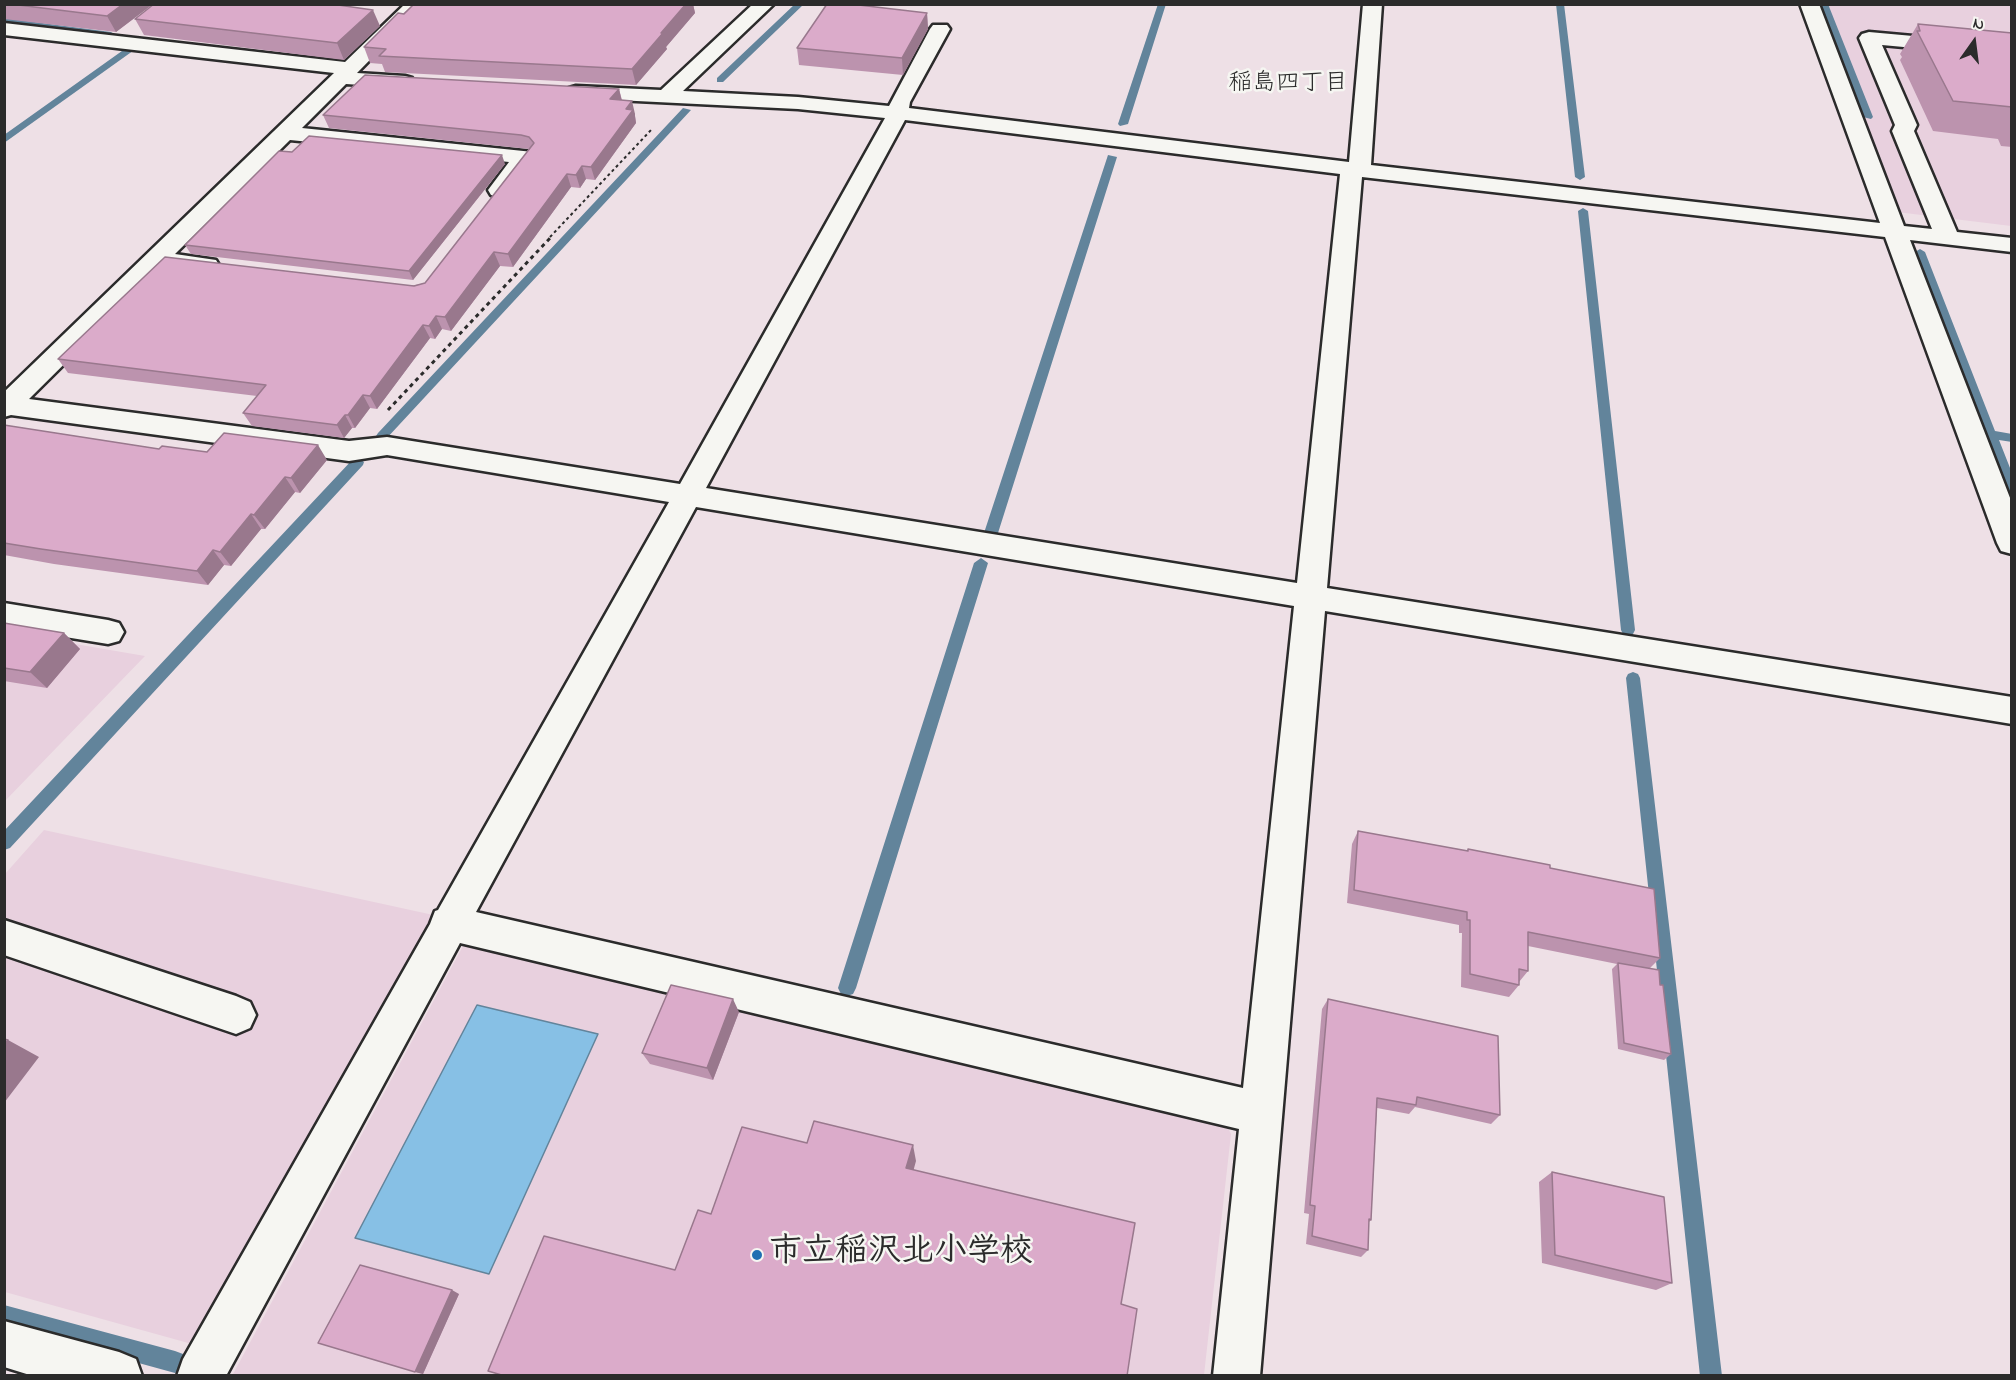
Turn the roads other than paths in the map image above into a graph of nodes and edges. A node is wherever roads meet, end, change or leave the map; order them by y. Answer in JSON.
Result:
{"nodes":[{"id":1,"x":416,"y":4,"type":"edge"},
{"id":2,"x":765,"y":4,"type":"edge"},
{"id":3,"x":1373,"y":4,"type":"edge"},
{"id":4,"x":1809,"y":4,"type":"edge"},
{"id":5,"x":144,"y":23,"type":"edge"},
{"id":6,"x":4,"y":29,"type":"edge"},
{"id":7,"x":940,"y":29,"type":"dead end"},
{"id":8,"x":118,"y":42,"type":"junction"},
{"id":9,"x":2012,"y":51,"type":"edge"},
{"id":10,"x":344,"y":74,"type":"junction"},
{"id":11,"x":430,"y":83,"type":"edge"},
{"id":12,"x":559,"y":91,"type":"edge"},
{"id":13,"x":673,"y":97,"type":"junction"},
{"id":14,"x":898,"y":113,"type":"junction"},
{"id":15,"x":285,"y":133,"type":"junction"},
{"id":16,"x":1355,"y":169,"type":"junction"},
{"id":17,"x":483,"y":210,"type":"edge"},
{"id":18,"x":1893,"y":232,"type":"junction"},
{"id":19,"x":1947,"y":238,"type":"junction"},
{"id":20,"x":2012,"y":245,"type":"edge"},
{"id":21,"x":156,"y":259,"type":"junction"},
{"id":22,"x":225,"y":267,"type":"edge"},
{"id":23,"x":6,"y":406,"type":"edge"},
{"id":24,"x":689,"y":496,"type":"junction"},
{"id":25,"x":2012,"y":543,"type":"edge"},
{"id":26,"x":1311,"y":597,"type":"junction"},
{"id":27,"x":4,"y":615,"type":"edge"},
{"id":28,"x":108,"y":632,"type":"dead end"},
{"id":29,"x":2012,"y":711,"type":"edge"},
{"id":30,"x":448,"y":923,"type":"junction"},
{"id":31,"x":4,"y":937,"type":"edge"},
{"id":32,"x":236,"y":1015,"type":"dead end"},
{"id":33,"x":1261,"y":1113,"type":"junction"},
{"id":34,"x":4,"y":1344,"type":"edge"},
{"id":35,"x":119,"y":1376,"type":"edge"},
{"id":36,"x":200,"y":1376,"type":"edge"},
{"id":37,"x":1236,"y":1376,"type":"edge"}],
"edges":[{"from":1,"to":10,"type":"street"},
{"from":2,"to":13,"type":"street"},
{"from":3,"to":16,"type":"street"},
{"from":4,"to":18,"type":"street"},
{"from":5,"to":8,"type":"street"},
{"from":6,"to":8,"type":"street"},
{"from":7,"to":14,"type":"street"},
{"from":8,"to":10,"type":"street"},
{"from":9,"to":19,"type":"street"},
{"from":10,"to":11,"type":"street"},
{"from":10,"to":15,"type":"street"},
{"from":12,"to":13,"type":"street"},
{"from":13,"to":14,"type":"street"},
{"from":14,"to":16,"type":"street"},
{"from":14,"to":24,"type":"street"},
{"from":15,"to":17,"type":"street"},
{"from":15,"to":21,"type":"street"},
{"from":16,"to":18,"type":"street"},
{"from":16,"to":26,"type":"street"},
{"from":18,"to":19,"type":"street"},
{"from":18,"to":25,"type":"street"},
{"from":19,"to":20,"type":"street"},
{"from":21,"to":22,"type":"street"},
{"from":21,"to":23,"type":"street"},
{"from":23,"to":24,"type":"street"},
{"from":24,"to":26,"type":"street"},
{"from":24,"to":30,"type":"street"},
{"from":26,"to":29,"type":"street"},
{"from":26,"to":33,"type":"street"},
{"from":27,"to":28,"type":"street"},
{"from":30,"to":33,"type":"street"},
{"from":30,"to":36,"type":"street"},
{"from":31,"to":32,"type":"street"},
{"from":33,"to":37,"type":"street"},
{"from":34,"to":35,"type":"street"}]}
